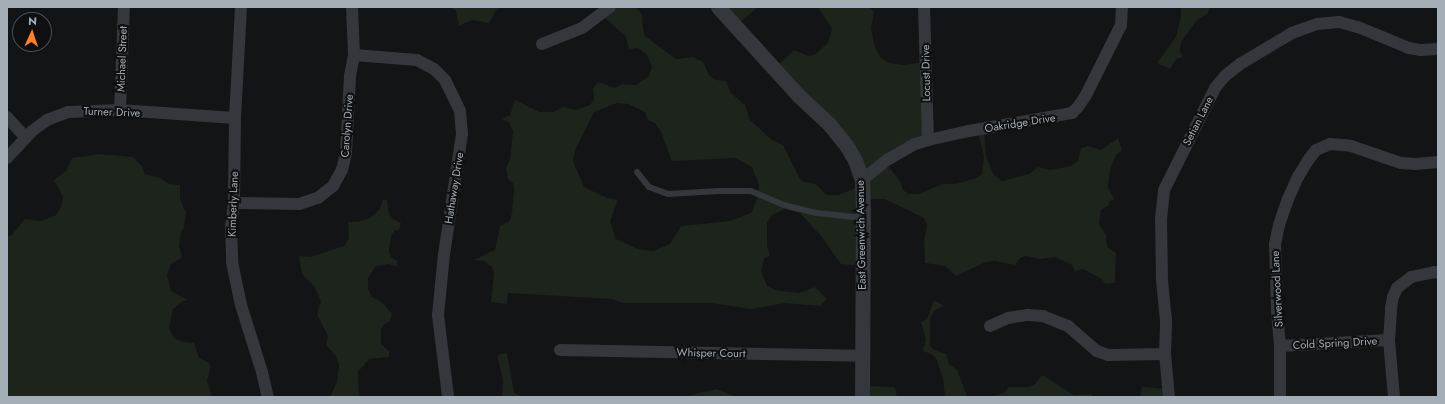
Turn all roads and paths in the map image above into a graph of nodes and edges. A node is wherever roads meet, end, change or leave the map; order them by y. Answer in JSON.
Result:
{"nodes":[{"id":1,"x":123,"y":7,"type":"edge"},
{"id":2,"x":241,"y":7,"type":"edge"},
{"id":3,"x":352,"y":7,"type":"edge"},
{"id":4,"x":610,"y":7,"type":"edge"},
{"id":5,"x":718,"y":7,"type":"edge"},
{"id":6,"x":924,"y":7,"type":"edge"},
{"id":7,"x":1122,"y":7,"type":"edge"},
{"id":8,"x":542,"y":44,"type":"dead end"},
{"id":9,"x":1438,"y":49,"type":"edge"},
{"id":10,"x":354,"y":55,"type":"junction"},
{"id":11,"x":120,"y":110,"type":"junction"},
{"id":12,"x":7,"y":118,"type":"edge"},
{"id":13,"x":235,"y":118,"type":"junction"},
{"id":14,"x":26,"y":138,"type":"junction"},
{"id":15,"x":928,"y":140,"type":"junction"},
{"id":16,"x":7,"y":158,"type":"edge"},
{"id":17,"x":1438,"y":162,"type":"edge"},
{"id":18,"x":637,"y":172,"type":"dead end"},
{"id":19,"x":862,"y":180,"type":"junction"},
{"id":20,"x":234,"y":203,"type":"junction"},
{"id":21,"x":863,"y":218,"type":"junction"},
{"id":22,"x":1438,"y":273,"type":"edge"},
{"id":23,"x":990,"y":326,"type":"dead end"},
{"id":24,"x":1389,"y":340,"type":"junction"},
{"id":25,"x":1280,"y":346,"type":"junction"},
{"id":26,"x":560,"y":350,"type":"dead end"},
{"id":27,"x":1165,"y":354,"type":"junction"},
{"id":28,"x":862,"y":356,"type":"junction"},
{"id":29,"x":268,"y":397,"type":"edge"},
{"id":30,"x":448,"y":397,"type":"edge"},
{"id":31,"x":862,"y":397,"type":"edge"},
{"id":32,"x":1169,"y":397,"type":"edge"},
{"id":33,"x":1280,"y":397,"type":"edge"},
{"id":34,"x":1394,"y":397,"type":"edge"}],
"edges":[{"from":1,"to":11,"type":"street","name":"Michael Street"},
{"from":2,"to":13,"type":"street","name":"Kimberly Lane"},
{"from":3,"to":10,"type":"street","name":"Carolyn Drive"},
{"from":4,"to":8,"type":"street"},
{"from":5,"to":19,"type":"street","name":"East Greenwich Avenue"},
{"from":6,"to":15,"type":"street","name":"Locust Drive"},
{"from":7,"to":15,"type":"street","name":"Oakridge Drive"},
{"from":9,"to":27,"type":"street","name":"Setian Lane"},
{"from":10,"to":20,"type":"street","name":"Carolyn Drive"},
{"from":10,"to":30,"type":"street","name":"Hathaway Drive"},
{"from":11,"to":13,"type":"street","name":"Turner Drive"},
{"from":11,"to":14,"type":"street","name":"Turner Drive"},
{"from":12,"to":14,"type":"street"},
{"from":13,"to":20,"type":"street","name":"Kimberly Lane"},
{"from":14,"to":16,"type":"street","name":"Turner Drive"},
{"from":15,"to":19,"type":"street","name":"Oakridge Drive"},
{"from":17,"to":25,"type":"street","name":"Silverwood Lane"},
{"from":18,"to":21,"type":"lane"},
{"from":19,"to":21,"type":"street","name":"East Greenwich Avenue"},
{"from":20,"to":29,"type":"street","name":"Kimberly Lane"},
{"from":21,"to":28,"type":"street","name":"East Greenwich Avenue"},
{"from":22,"to":24,"type":"street"},
{"from":23,"to":27,"type":"street"},
{"from":24,"to":25,"type":"street","name":"Cold Spring Drive"},
{"from":24,"to":34,"type":"street"},
{"from":25,"to":33,"type":"street","name":"Silverwood Lane"},
{"from":26,"to":28,"type":"street","name":"Whisper Court"},
{"from":27,"to":32,"type":"street","name":"Setian Lane"},
{"from":28,"to":31,"type":"street","name":"East Greenwich Avenue"}]}
